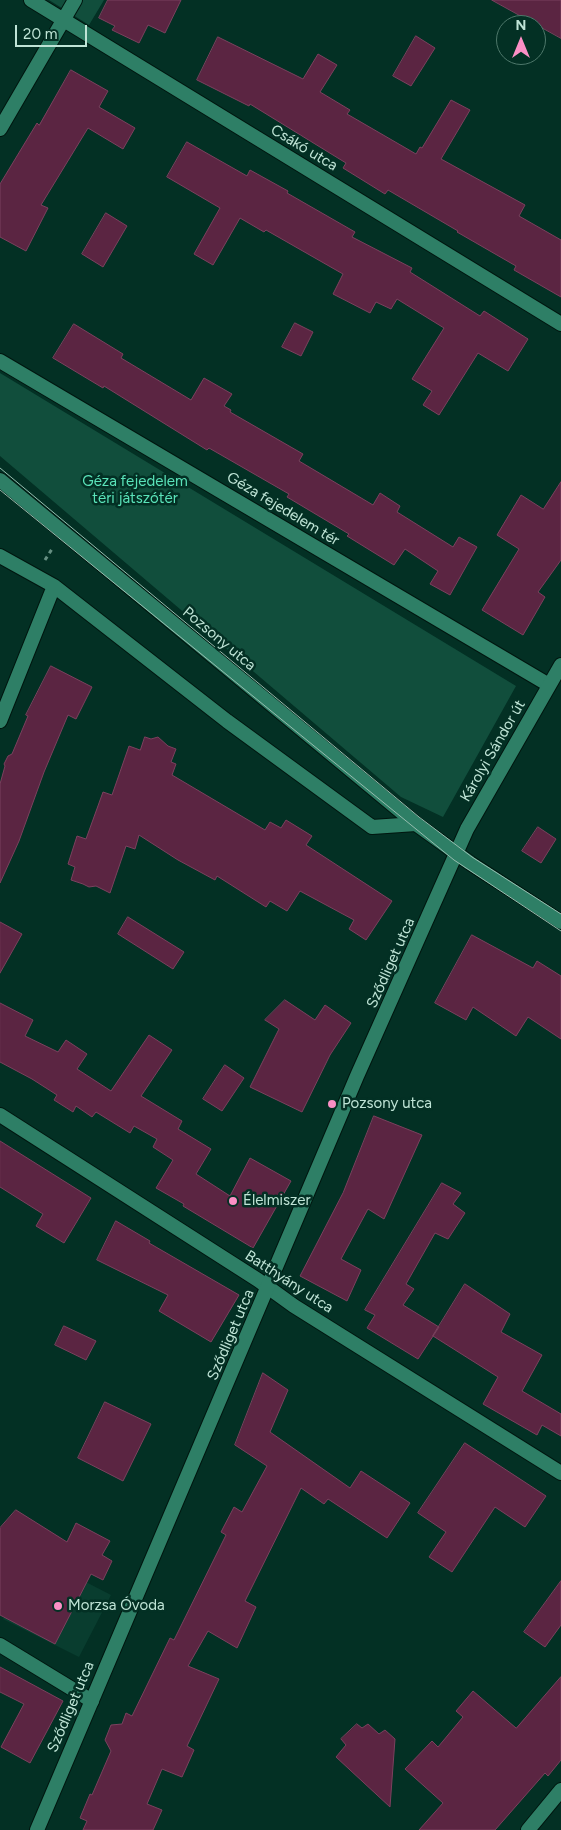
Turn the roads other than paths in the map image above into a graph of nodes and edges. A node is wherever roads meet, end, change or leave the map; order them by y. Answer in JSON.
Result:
{"nodes":[{"id":1,"x":31,"y":0,"type":"edge"},
{"id":2,"x":75,"y":0,"type":"edge"},
{"id":3,"x":64,"y":20,"type":"junction"},
{"id":4,"x":0,"y":129,"type":"edge"},
{"id":5,"x":561,"y":324,"type":"edge"},
{"id":6,"x":0,"y":361,"type":"edge"},
{"id":7,"x":0,"y":480,"type":"edge"},
{"id":8,"x":0,"y":556,"type":"edge"},
{"id":9,"x":54,"y":586,"type":"junction"},
{"id":10,"x":561,"y":665,"type":"edge"},
{"id":11,"x":549,"y":685,"type":"junction"},
{"id":12,"x":0,"y":720,"type":"edge"},
{"id":13,"x":416,"y":824,"type":"junction"},
{"id":14,"x":457,"y":854,"type":"junction"},
{"id":15,"x":561,"y":922,"type":"edge"},
{"id":16,"x":0,"y":1115,"type":"edge"},
{"id":17,"x":268,"y":1288,"type":"junction"},
{"id":18,"x":561,"y":1473,"type":"edge"},
{"id":19,"x":0,"y":1645,"type":"edge"},
{"id":20,"x":92,"y":1701,"type":"junction"},
{"id":21,"x":561,"y":1790,"type":"edge"},
{"id":22,"x":37,"y":1830,"type":"edge"},
{"id":23,"x":528,"y":1830,"type":"edge"}],
"edges":[{"from":1,"to":3,"type":"street","name":"Csákó utca"},
{"from":2,"to":3,"type":"street"},
{"from":3,"to":4,"type":"street"},
{"from":3,"to":5,"type":"street","name":"Csákó utca"},
{"from":6,"to":11,"type":"street","name":"Géza fejedelem tér"},
{"from":7,"to":13,"type":"street","name":"Pozsony utca"},
{"from":8,"to":9,"type":"street"},
{"from":9,"to":12,"type":"street"},
{"from":9,"to":13,"type":"street"},
{"from":10,"to":11,"type":"street","name":"Károlyi Sándor út"},
{"from":11,"to":14,"type":"street","name":"Károlyi Sándor út"},
{"from":13,"to":14,"type":"street","name":"Pozsony utca"},
{"from":14,"to":15,"type":"street","name":"Pozsony utca"},
{"from":14,"to":17,"type":"street","name":"Sződliget utca"},
{"from":16,"to":17,"type":"street","name":"Batthyány utca"},
{"from":17,"to":18,"type":"street","name":"Batthyány utca"},
{"from":17,"to":20,"type":"street","name":"Sződliget utca"},
{"from":19,"to":20,"type":"street"},
{"from":20,"to":22,"type":"street","name":"Sződliget utca"},
{"from":21,"to":23,"type":"street"}]}
